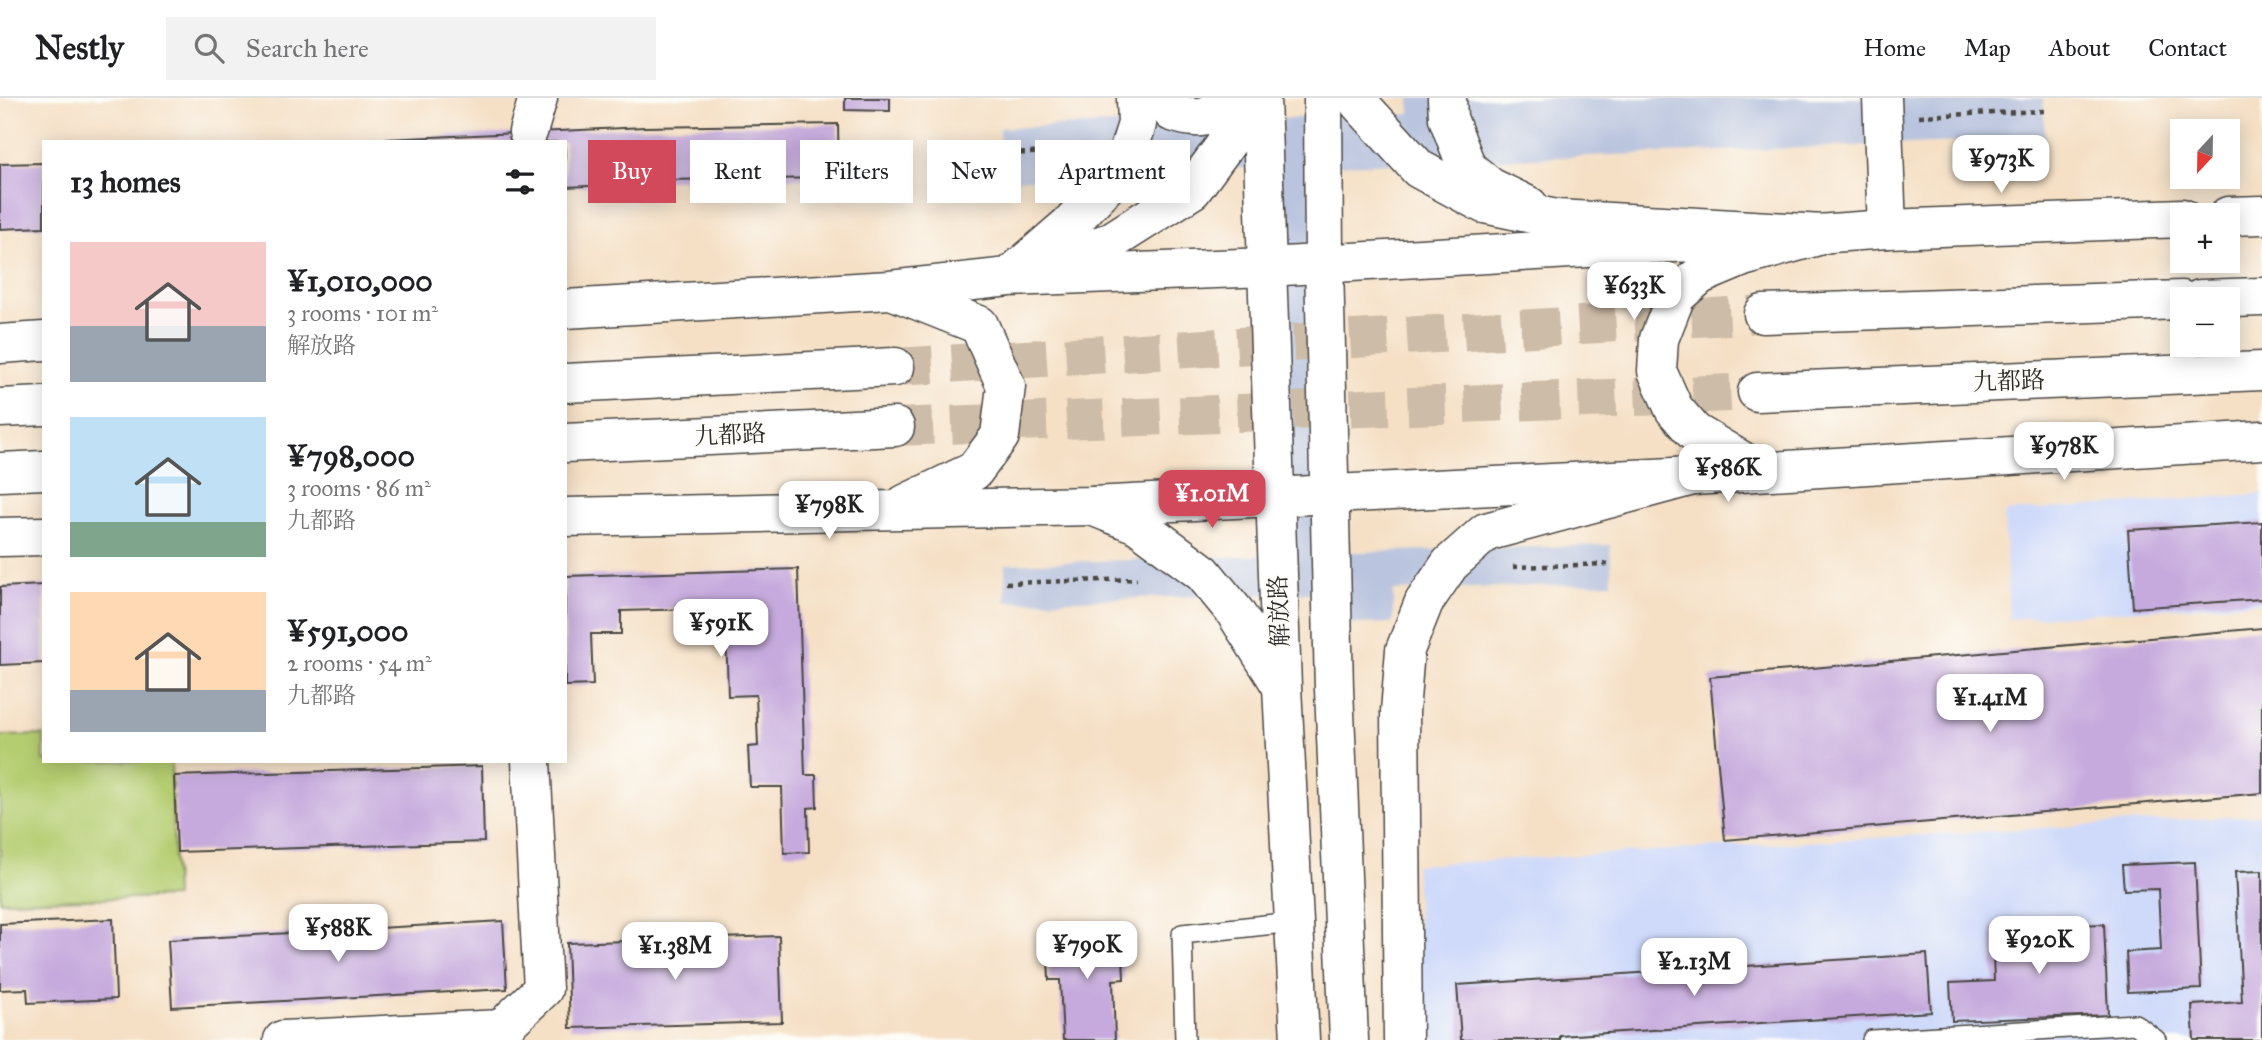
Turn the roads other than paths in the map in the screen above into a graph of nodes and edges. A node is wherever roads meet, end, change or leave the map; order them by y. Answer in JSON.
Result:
{"nodes":[{"id":1,"x":1136,"y":98,"type":"edge"},
{"id":2,"x":1165,"y":98,"type":"edge"},
{"id":3,"x":1228,"y":98,"type":"edge"},
{"id":4,"x":1244,"y":98,"type":"edge"},
{"id":5,"x":1261,"y":98,"type":"edge"},
{"id":6,"x":1323,"y":98,"type":"edge"},
{"id":7,"x":1357,"y":98,"type":"edge"},
{"id":8,"x":1447,"y":98,"type":"edge"},
{"id":9,"x":1898,"y":107,"type":"edge"},
{"id":10,"x":2262,"y":215,"type":"edge"},
{"id":11,"x":2240,"y":216,"type":"edge"},
{"id":12,"x":2170,"y":218,"type":"edge"},
{"id":13,"x":1557,"y":219,"type":"junction"},
{"id":14,"x":1888,"y":229,"type":"junction"},
{"id":15,"x":1824,"y":234,"type":"junction"},
{"id":16,"x":1324,"y":263,"type":"junction"},
{"id":17,"x":1267,"y":267,"type":"junction"},
{"id":18,"x":1009,"y":277,"type":"junction"},
{"id":19,"x":890,"y":290,"type":"junction"},
{"id":20,"x":2262,"y":297,"type":"edge"},
{"id":21,"x":2240,"y":298,"type":"edge"},
{"id":22,"x":2170,"y":300,"type":"edge"},
{"id":23,"x":567,"y":309,"type":"edge"},
{"id":24,"x":1763,"y":314,"type":"tunnel mouth"},
{"id":25,"x":42,"y":341,"type":"edge"},
{"id":26,"x":0,"y":344,"type":"edge"},
{"id":27,"x":895,"y":367,"type":"tunnel mouth"},
{"id":28,"x":2262,"y":371,"type":"edge"},
{"id":29,"x":567,"y":383,"type":"edge"},
{"id":30,"x":1757,"y":392,"type":"tunnel mouth"},
{"id":31,"x":42,"y":406,"type":"edge"},
{"id":32,"x":0,"y":408,"type":"edge"},
{"id":33,"x":895,"y":426,"type":"tunnel mouth"},
{"id":34,"x":2262,"y":440,"type":"edge"},
{"id":35,"x":567,"y":443,"type":"edge"},
{"id":36,"x":42,"y":470,"type":"edge"},
{"id":37,"x":1759,"y":471,"type":"junction"},
{"id":38,"x":0,"y":472,"type":"edge"},
{"id":39,"x":1693,"y":477,"type":"junction"},
{"id":40,"x":1330,"y":495,"type":"junction"},
{"id":41,"x":1275,"y":497,"type":"junction"},
{"id":42,"x":1092,"y":506,"type":"junction"},
{"id":43,"x":894,"y":510,"type":"junction"},
{"id":44,"x":567,"y":517,"type":"edge"},
{"id":45,"x":42,"y":536,"type":"edge"},
{"id":46,"x":0,"y":537,"type":"edge"},
{"id":47,"x":1282,"y":687,"type":"junction"},
{"id":48,"x":531,"y":763,"type":"edge"},
{"id":49,"x":1293,"y":922,"type":"junction"},
{"id":50,"x":283,"y":1040,"type":"edge"},
{"id":51,"x":1185,"y":1040,"type":"edge"},
{"id":52,"x":1300,"y":1040,"type":"edge"},
{"id":53,"x":1349,"y":1040,"type":"edge"},
{"id":54,"x":1403,"y":1040,"type":"edge"},
{"id":55,"x":1872,"y":1040,"type":"edge"},
{"id":56,"x":2156,"y":1040,"type":"edge"}],
"edges":[{"from":1,"to":18,"type":"main road"},
{"from":2,"to":3,"type":"main road"},
{"from":4,"to":18,"type":"main road"},
{"from":5,"to":17,"type":"main road","name":"解放路"},
{"from":6,"to":16,"type":"main road"},
{"from":7,"to":13,"type":"main road"},
{"from":8,"to":13,"type":"main road"},
{"from":9,"to":14,"type":"main road"},
{"from":10,"to":11,"type":"main road"},
{"from":12,"to":14,"type":"main road"},
{"from":13,"to":15,"type":"main road"},
{"from":14,"to":15,"type":"main road"},
{"from":15,"to":16,"type":"main road"},
{"from":15,"to":37,"type":"main road"},
{"from":16,"to":17,"type":"main road"},
{"from":16,"to":40,"type":"main road"},
{"from":17,"to":18,"type":"main road"},
{"from":17,"to":41,"type":"main road","name":"解放路"},
{"from":18,"to":19,"type":"main road"},
{"from":19,"to":23,"type":"main road"},
{"from":19,"to":43,"type":"main road"},
{"from":20,"to":21,"type":"main road"},
{"from":22,"to":24,"type":"main road"},
{"from":25,"to":26,"type":"main road"},
{"from":27,"to":29,"type":"main road"},
{"from":28,"to":30,"type":"main road","name":"九都路"},
{"from":31,"to":32,"type":"main road"},
{"from":33,"to":35,"type":"main road","name":"九都路"},
{"from":34,"to":37,"type":"main road"},
{"from":36,"to":38,"type":"main road"},
{"from":37,"to":39,"type":"main road"},
{"from":39,"to":40,"type":"main road"},
{"from":39,"to":54,"type":"main road"},
{"from":40,"to":41,"type":"main road"},
{"from":40,"to":53,"type":"main road"},
{"from":41,"to":42,"type":"main road"},
{"from":41,"to":47,"type":"main road","name":"解放路"},
{"from":42,"to":43,"type":"main road"},
{"from":42,"to":47,"type":"main road"},
{"from":43,"to":44,"type":"main road"},
{"from":45,"to":46,"type":"main road"},
{"from":47,"to":49,"type":"main road","name":"解放路"},
{"from":48,"to":50,"type":"main road"},
{"from":49,"to":51,"type":"lane"},
{"from":49,"to":52,"type":"main road","name":"解放路"},
{"from":55,"to":56,"type":"lane"}]}
